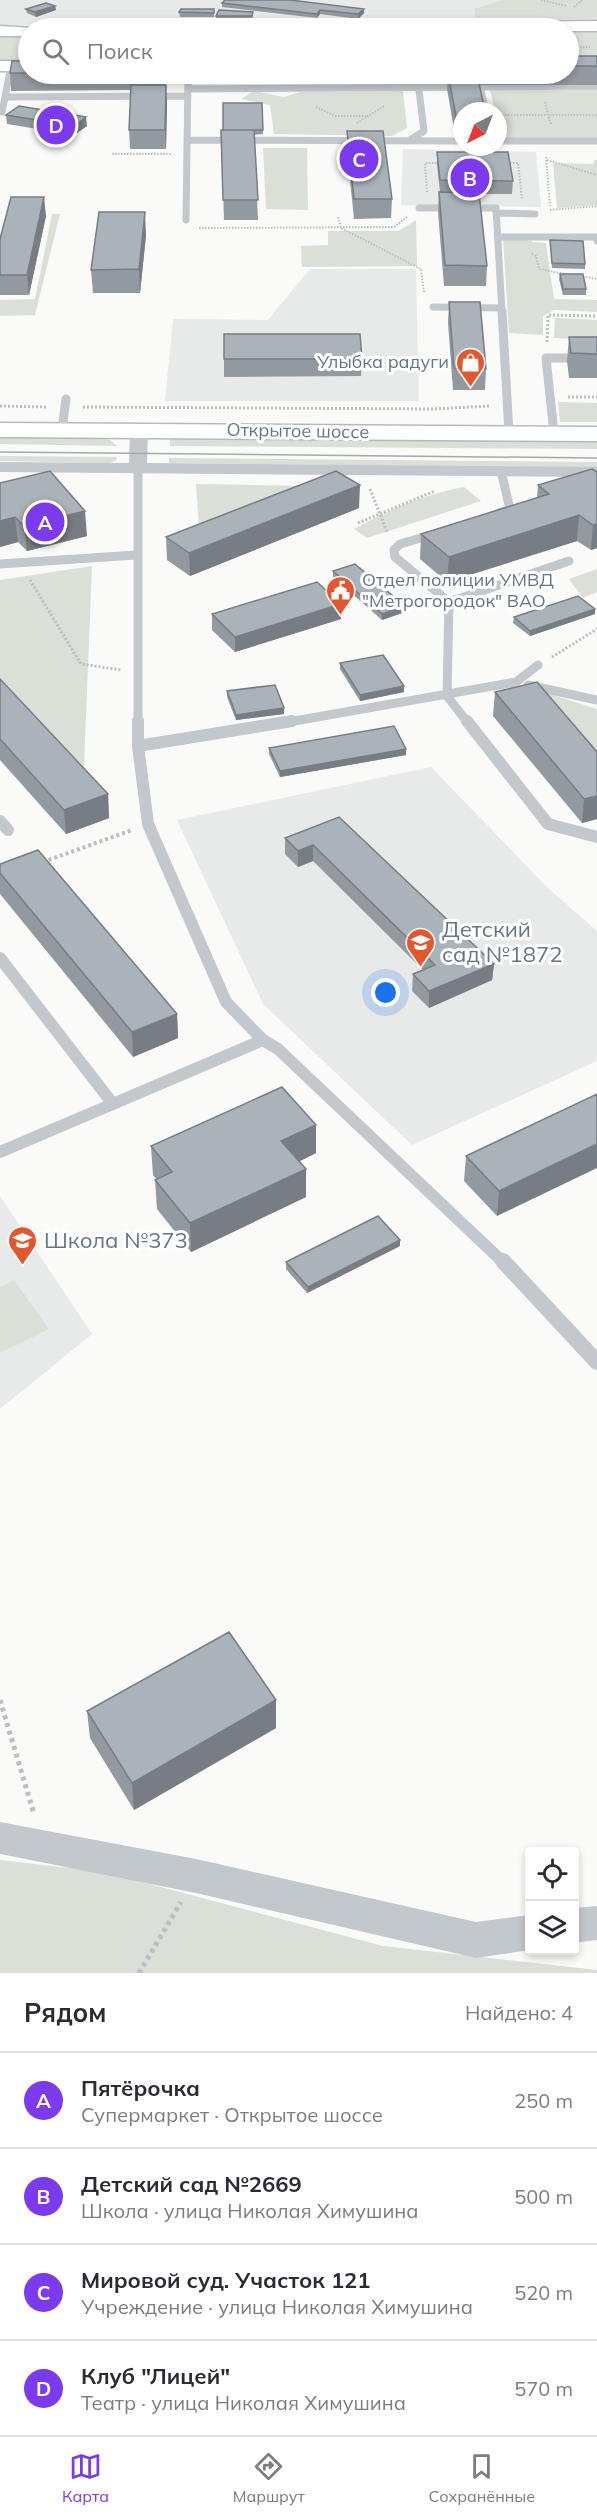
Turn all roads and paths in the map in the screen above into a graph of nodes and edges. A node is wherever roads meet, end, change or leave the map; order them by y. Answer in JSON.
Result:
{"nodes":[{"id":1,"x":582,"y":0,"type":"edge"},
{"id":2,"x":574,"y":7,"type":"dead end"},
{"id":3,"x":579,"y":26,"type":"edge"},
{"id":4,"x":597,"y":26,"type":"edge"},
{"id":5,"x":18,"y":30,"type":"edge"},
{"id":6,"x":0,"y":31,"type":"edge"},
{"id":7,"x":597,"y":47,"type":"edge"},
{"id":8,"x":579,"y":48,"type":"edge"},
{"id":9,"x":13,"y":66,"type":"edge"},
{"id":10,"x":188,"y":84,"type":"edge"},
{"id":11,"x":419,"y":84,"type":"edge"},
{"id":12,"x":597,"y":86,"type":"edge"},
{"id":13,"x":419,"y":87,"type":"junction"},
{"id":14,"x":480,"y":87,"type":"junction"},
{"id":15,"x":188,"y":93,"type":"junction"},
{"id":16,"x":6,"y":97,"type":"junction"},
{"id":17,"x":484,"y":102,"type":"edge"},
{"id":18,"x":2,"y":111,"type":"dead end"},
{"id":19,"x":507,"y":115,"type":"edge"},
{"id":20,"x":549,"y":115,"type":"junction"},
{"id":21,"x":597,"y":115,"type":"edge"},
{"id":22,"x":187,"y":140,"type":"junction"},
{"id":23,"x":332,"y":140,"type":"junction"},
{"id":24,"x":408,"y":141,"type":"junction"},
{"id":25,"x":453,"y":141,"type":"edge"},
{"id":26,"x":507,"y":141,"type":"edge"},
{"id":27,"x":516,"y":141,"type":"junction"},
{"id":28,"x":597,"y":141,"type":"edge"},
{"id":29,"x":556,"y":142,"type":"junction"},
{"id":30,"x":187,"y":153,"type":"junction"},
{"id":31,"x":112,"y":154,"type":"dead end"},
{"id":32,"x":546,"y":160,"type":"junction"},
{"id":33,"x":448,"y":163,"type":"edge"},
{"id":34,"x":506,"y":163,"type":"edge"},
{"id":35,"x":597,"y":175,"type":"edge"},
{"id":36,"x":510,"y":185,"type":"edge"},
{"id":37,"x":520,"y":185,"type":"junction"},
{"id":38,"x":427,"y":196,"type":"dead end"},
{"id":39,"x":419,"y":208,"type":"joint"},
{"id":40,"x":551,"y":210,"type":"dead end"},
{"id":41,"x":496,"y":211,"type":"junction"},
{"id":42,"x":535,"y":214,"type":"dead end"},
{"id":43,"x":338,"y":217,"type":"dead end"},
{"id":44,"x":186,"y":220,"type":"joint"},
{"id":45,"x":341,"y":228,"type":"junction"},
{"id":46,"x":498,"y":237,"type":"junction"},
{"id":47,"x":597,"y":241,"type":"edge"},
{"id":48,"x":552,"y":272,"type":"edge"},
{"id":49,"x":597,"y":279,"type":"edge"},
{"id":50,"x":424,"y":298,"type":"dead end"},
{"id":51,"x":433,"y":307,"type":"dead end"},
{"id":52,"x":502,"y":308,"type":"junction"},
{"id":53,"x":597,"y":316,"type":"edge"},
{"id":54,"x":546,"y":358,"type":"junction"},
{"id":55,"x":597,"y":358,"type":"edge"},
{"id":56,"x":550,"y":397,"type":"junction"},
{"id":57,"x":597,"y":397,"type":"edge"},
{"id":58,"x":65,"y":403,"type":"junction"},
{"id":59,"x":507,"y":405,"type":"junction"},
{"id":60,"x":0,"y":406,"type":"edge"},
{"id":61,"x":0,"y":430,"type":"edge"},
{"id":62,"x":62,"y":430,"type":"junction"},
{"id":63,"x":139,"y":430,"type":"junction"},
{"id":64,"x":509,"y":433,"type":"junction"},
{"id":65,"x":554,"y":433,"type":"junction"},
{"id":66,"x":597,"y":434,"type":"edge"},
{"id":67,"x":0,"y":467,"type":"edge"},
{"id":68,"x":138,"y":468,"type":"junction"},
{"id":69,"x":501,"y":471,"type":"junction"},
{"id":70,"x":597,"y":472,"type":"edge"},
{"id":71,"x":368,"y":484,"type":"dead end"},
{"id":72,"x":442,"y":488,"type":"dead end"},
{"id":73,"x":381,"y":513,"type":"junction"},
{"id":74,"x":491,"y":516,"type":"edge"},
{"id":75,"x":358,"y":523,"type":"dead end"},
{"id":76,"x":445,"y":530,"type":"edge"},
{"id":77,"x":394,"y":550,"type":"junction"},
{"id":78,"x":136,"y":555,"type":"junction"},
{"id":79,"x":569,"y":561,"type":"dead end"},
{"id":80,"x":16,"y":562,"type":"junction"},
{"id":81,"x":0,"y":564,"type":"edge"},
{"id":82,"x":449,"y":602,"type":"junction"},
{"id":83,"x":597,"y":629,"type":"edge"},
{"id":84,"x":538,"y":666,"type":"joint"},
{"id":85,"x":137,"y":673,"type":"junction"},
{"id":86,"x":516,"y":682,"type":"junction"},
{"id":87,"x":447,"y":696,"type":"junction"},
{"id":88,"x":597,"y":700,"type":"edge"},
{"id":89,"x":138,"y":746,"type":"junction"},
{"id":90,"x":0,"y":821,"type":"edge"},
{"id":91,"x":148,"y":824,"type":"junction"},
{"id":92,"x":8,"y":830,"type":"dead end"},
{"id":93,"x":597,"y":837,"type":"edge"},
{"id":94,"x":42,"y":863,"type":"edge"},
{"id":95,"x":0,"y":958,"type":"edge"},
{"id":96,"x":263,"y":1040,"type":"junction"},
{"id":97,"x":113,"y":1104,"type":"junction"},
{"id":98,"x":0,"y":1152,"type":"edge"},
{"id":99,"x":597,"y":1362,"type":"edge"},
{"id":100,"x":0,"y":1700,"type":"edge"},
{"id":101,"x":0,"y":1838,"type":"edge"},
{"id":102,"x":44,"y":1846,"type":"junction"},
{"id":103,"x":196,"y":1876,"type":"junction"},
{"id":104,"x":597,"y":1923,"type":"edge"},
{"id":105,"x":579,"y":1925,"type":"edge"},
{"id":106,"x":525,"y":1934,"type":"edge"},
{"id":107,"x":139,"y":1973,"type":"edge"}],
"edges":[{"from":1,"to":2,"type":"path"},
{"from":3,"to":4,"type":"street"},
{"from":5,"to":6,"type":"street"},
{"from":7,"to":8,"type":"path"},
{"from":9,"to":16,"type":"lane"},
{"from":10,"to":15,"type":"lane"},
{"from":11,"to":13,"type":"lane"},
{"from":12,"to":14,"type":"lane"},
{"from":13,"to":14,"type":"lane"},
{"from":13,"to":15,"type":"lane"},
{"from":13,"to":23,"type":"path"},
{"from":13,"to":24,"type":"lane"},
{"from":14,"to":17,"type":"lane"},
{"from":15,"to":16,"type":"lane"},
{"from":15,"to":22,"type":"lane"},
{"from":16,"to":18,"type":"lane"},
{"from":19,"to":20,"type":"path"},
{"from":20,"to":21,"type":"path"},
{"from":20,"to":29,"type":"path"},
{"from":22,"to":23,"type":"lane"},
{"from":22,"to":30,"type":"lane"},
{"from":23,"to":24,"type":"lane"},
{"from":24,"to":25,"type":"lane"},
{"from":26,"to":27,"type":"lane"},
{"from":27,"to":29,"type":"lane"},
{"from":27,"to":32,"type":"path"},
{"from":28,"to":29,"type":"lane"},
{"from":30,"to":31,"type":"path"},
{"from":30,"to":44,"type":"lane"},
{"from":32,"to":35,"type":"path"},
{"from":32,"to":40,"type":"path"},
{"from":33,"to":38,"type":"path"},
{"from":34,"to":37,"type":"path"},
{"from":36,"to":37,"type":"path"},
{"from":37,"to":41,"type":"path"},
{"from":39,"to":41,"type":"lane"},
{"from":39,"to":45,"type":"path"},
{"from":41,"to":42,"type":"lane"},
{"from":41,"to":46,"type":"lane"},
{"from":43,"to":45,"type":"path"},
{"from":44,"to":45,"type":"path"},
{"from":45,"to":50,"type":"path"},
{"from":46,"to":47,"type":"lane"},
{"from":46,"to":52,"type":"lane"},
{"from":48,"to":49,"type":"path"},
{"from":51,"to":52,"type":"lane"},
{"from":52,"to":59,"type":"lane"},
{"from":53,"to":54,"type":"path"},
{"from":54,"to":55,"type":"lane"},
{"from":54,"to":56,"type":"lane"},
{"from":56,"to":57,"type":"path"},
{"from":56,"to":65,"type":"lane"},
{"from":58,"to":59,"type":"path"},
{"from":58,"to":60,"type":"path"},
{"from":58,"to":62,"type":"lane"},
{"from":59,"to":64,"type":"lane"},
{"from":61,"to":62,"type":"street","name":"Открытое шоссе"},
{"from":62,"to":63,"type":"street","name":"Открытое шоссе"},
{"from":63,"to":64,"type":"street","name":"Открытое шоссе"},
{"from":63,"to":68,"type":"street"},
{"from":64,"to":65,"type":"street","name":"Открытое шоссе"},
{"from":65,"to":66,"type":"street","name":"Открытое шоссе"},
{"from":67,"to":68,"type":"street"},
{"from":68,"to":69,"type":"street"},
{"from":68,"to":78,"type":"lane"},
{"from":69,"to":70,"type":"street"},
{"from":69,"to":74,"type":"lane"},
{"from":71,"to":73,"type":"path"},
{"from":72,"to":73,"type":"path"},
{"from":73,"to":75,"type":"path"},
{"from":73,"to":77,"type":"path"},
{"from":76,"to":77,"type":"lane"},
{"from":77,"to":82,"type":"lane"},
{"from":78,"to":80,"type":"lane"},
{"from":78,"to":85,"type":"lane"},
{"from":79,"to":82,"type":"lane"},
{"from":80,"to":81,"type":"lane"},
{"from":80,"to":85,"type":"path"},
{"from":82,"to":87,"type":"lane"},
{"from":83,"to":84,"type":"path"},
{"from":84,"to":86,"type":"lane"},
{"from":85,"to":89,"type":"lane"},
{"from":86,"to":87,"type":"lane"},
{"from":86,"to":88,"type":"lane"},
{"from":87,"to":89,"type":"lane"},
{"from":87,"to":93,"type":"lane"},
{"from":89,"to":91,"type":"lane"},
{"from":90,"to":92,"type":"lane"},
{"from":91,"to":94,"type":"path"},
{"from":91,"to":96,"type":"lane"},
{"from":95,"to":97,"type":"lane"},
{"from":96,"to":97,"type":"lane"},
{"from":96,"to":99,"type":"lane"},
{"from":97,"to":98,"type":"lane"},
{"from":100,"to":102,"type":"path"},
{"from":101,"to":102,"type":"street"},
{"from":102,"to":103,"type":"street"},
{"from":103,"to":106,"type":"street"},
{"from":103,"to":107,"type":"path"},
{"from":104,"to":105,"type":"street"}]}
